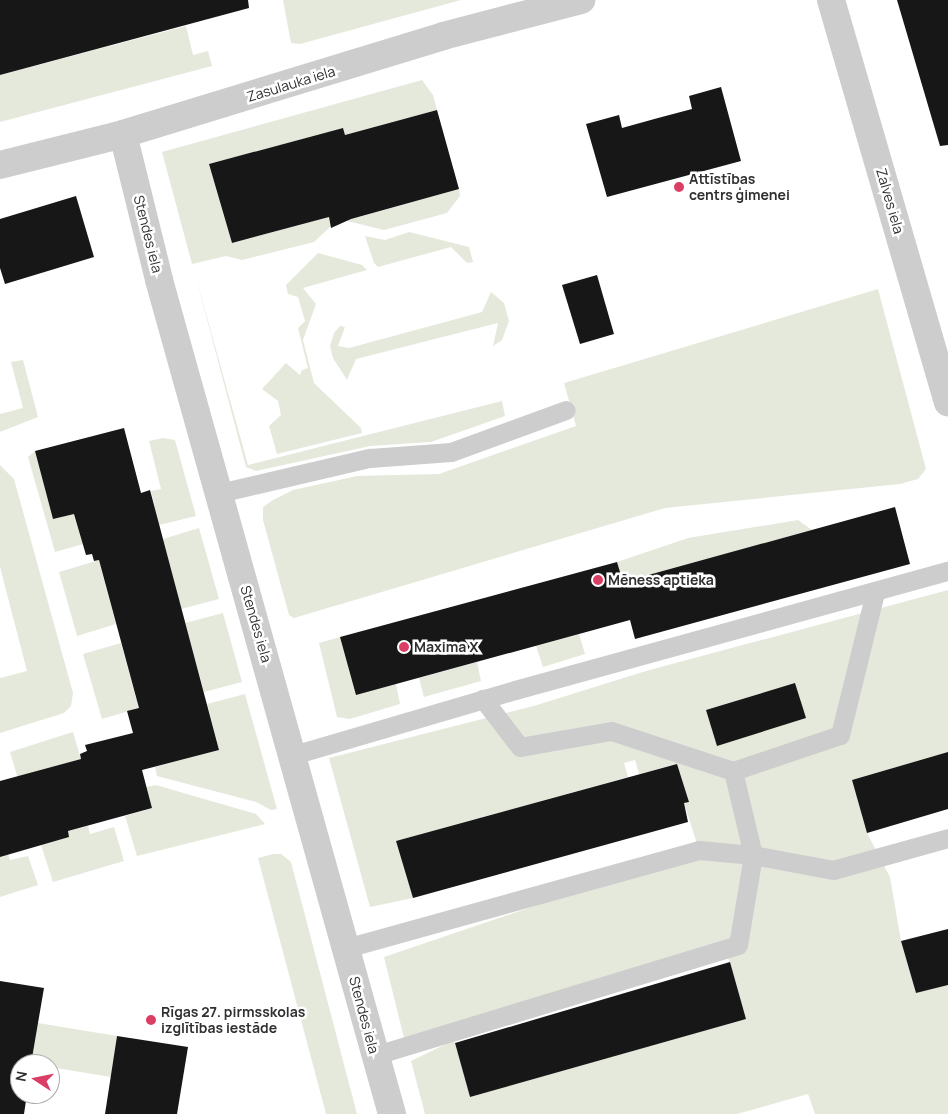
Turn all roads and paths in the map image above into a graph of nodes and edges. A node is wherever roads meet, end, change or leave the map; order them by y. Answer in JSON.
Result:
{"nodes":[{"id":1,"x":581,"y":0,"type":"edge"},
{"id":2,"x":831,"y":0,"type":"edge"},
{"id":3,"x":123,"y":134,"type":"junction"},
{"id":4,"x":0,"y":165,"type":"edge"},
{"id":5,"x":948,"y":402,"type":"edge"},
{"id":6,"x":566,"y":410,"type":"dead end"},
{"id":7,"x":219,"y":493,"type":"junction"},
{"id":8,"x":948,"y":571,"type":"edge"},
{"id":9,"x":874,"y":592,"type":"junction"},
{"id":10,"x":483,"y":699,"type":"junction"},
{"id":11,"x":293,"y":755,"type":"junction"},
{"id":12,"x":733,"y":771,"type":"junction"},
{"id":13,"x":948,"y":838,"type":"edge"},
{"id":14,"x":753,"y":855,"type":"junction"},
{"id":15,"x":346,"y":948,"type":"junction"},
{"id":16,"x":376,"y":1055,"type":"junction"},
{"id":17,"x":392,"y":1114,"type":"edge"}],
"edges":[{"from":1,"to":3,"type":"street","name":"Zasulauka iela"},
{"from":2,"to":5,"type":"street","name":"Zalves iela"},
{"from":3,"to":4,"type":"street","name":"Zasulauka iela"},
{"from":3,"to":7,"type":"street","name":"Stendes iela"},
{"from":6,"to":7,"type":"lane"},
{"from":7,"to":11,"type":"street","name":"Stendes iela"},
{"from":8,"to":9,"type":"lane"},
{"from":9,"to":10,"type":"lane"},
{"from":9,"to":12,"type":"lane"},
{"from":10,"to":11,"type":"lane"},
{"from":10,"to":12,"type":"lane"},
{"from":11,"to":15,"type":"street","name":"Stendes iela"},
{"from":12,"to":14,"type":"lane"},
{"from":13,"to":14,"type":"lane"},
{"from":14,"to":15,"type":"lane"},
{"from":14,"to":16,"type":"lane"},
{"from":15,"to":16,"type":"street","name":"Stendes iela"},
{"from":16,"to":17,"type":"street","name":"Stendes iela"}]}
